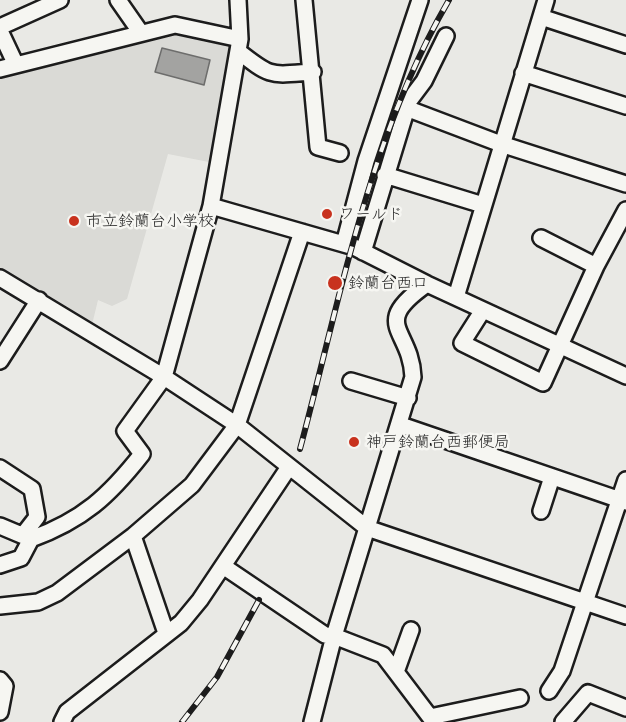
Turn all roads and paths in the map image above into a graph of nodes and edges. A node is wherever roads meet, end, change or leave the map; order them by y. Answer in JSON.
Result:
{"nodes":[{"id":1,"x":60,"y":0,"type":"edge"},
{"id":2,"x":118,"y":0,"type":"edge"},
{"id":3,"x":238,"y":0,"type":"edge"},
{"id":4,"x":304,"y":0,"type":"edge"},
{"id":5,"x":420,"y":0,"type":"edge"},
{"id":6,"x":546,"y":0,"type":"edge"},
{"id":7,"x":541,"y":17,"type":"junction"},
{"id":8,"x":0,"y":29,"type":"edge"},
{"id":9,"x":141,"y":33,"type":"junction"},
{"id":10,"x":446,"y":36,"type":"dead end"},
{"id":11,"x":239,"y":45,"type":"junction"},
{"id":12,"x":626,"y":45,"type":"edge"},
{"id":13,"x":16,"y":65,"type":"junction"},
{"id":14,"x":0,"y":69,"type":"edge"},
{"id":15,"x":313,"y":72,"type":"junction"},
{"id":16,"x":524,"y":73,"type":"junction"},
{"id":17,"x":626,"y":106,"type":"edge"},
{"id":18,"x":406,"y":108,"type":"junction"},
{"id":19,"x":501,"y":144,"type":"junction"},
{"id":20,"x":340,"y":153,"type":"dead end"},
{"id":21,"x":385,"y":176,"type":"junction"},
{"id":22,"x":626,"y":184,"type":"edge"},
{"id":23,"x":211,"y":206,"type":"junction"},
{"id":24,"x":483,"y":206,"type":"junction"},
{"id":25,"x":626,"y":210,"type":"edge"},
{"id":26,"x":302,"y":232,"type":"junction"},
{"id":27,"x":541,"y":238,"type":"dead end"},
{"id":28,"x":344,"y":244,"type":"junction"},
{"id":29,"x":363,"y":252,"type":"junction"},
{"id":30,"x":596,"y":266,"type":"junction"},
{"id":31,"x":0,"y":278,"type":"edge"},
{"id":32,"x":427,"y":284,"type":"junction"},
{"id":33,"x":456,"y":297,"type":"junction"},
{"id":34,"x":39,"y":300,"type":"junction"},
{"id":35,"x":483,"y":310,"type":"junction"},
{"id":36,"x":561,"y":346,"type":"junction"},
{"id":37,"x":0,"y":361,"type":"edge"},
{"id":38,"x":626,"y":376,"type":"edge"},
{"id":39,"x":164,"y":377,"type":"junction"},
{"id":40,"x":351,"y":381,"type":"dead end"},
{"id":41,"x":408,"y":398,"type":"junction"},
{"id":42,"x":237,"y":425,"type":"junction"},
{"id":43,"x":401,"y":425,"type":"junction"},
{"id":44,"x":289,"y":467,"type":"junction"},
{"id":45,"x":0,"y":468,"type":"edge"},
{"id":46,"x":552,"y":477,"type":"junction"},
{"id":47,"x":626,"y":480,"type":"edge"},
{"id":48,"x":622,"y":501,"type":"edge"},
{"id":49,"x":541,"y":511,"type":"dead end"},
{"id":50,"x":0,"y":526,"type":"edge"},
{"id":51,"x":367,"y":528,"type":"junction"},
{"id":52,"x":132,"y":536,"type":"junction"},
{"id":53,"x":27,"y":537,"type":"junction"},
{"id":54,"x":0,"y":566,"type":"edge"},
{"id":55,"x":223,"y":566,"type":"junction"},
{"id":56,"x":584,"y":602,"type":"junction"},
{"id":57,"x":0,"y":606,"type":"edge"},
{"id":58,"x":626,"y":616,"type":"edge"},
{"id":59,"x":411,"y":630,"type":"dead end"},
{"id":60,"x":166,"y":633,"type":"junction"},
{"id":61,"x":334,"y":636,"type":"junction"},
{"id":62,"x":396,"y":672,"type":"junction"},
{"id":63,"x":0,"y":680,"type":"edge"},
{"id":64,"x":549,"y":691,"type":"dead end"},
{"id":65,"x":520,"y":698,"type":"dead end"},
{"id":66,"x":626,"y":708,"type":"edge"},
{"id":67,"x":0,"y":712,"type":"edge"},
{"id":68,"x":62,"y":722,"type":"edge"},
{"id":69,"x":312,"y":722,"type":"edge"},
{"id":70,"x":564,"y":722,"type":"edge"}],
"edges":[{"from":1,"to":8,"type":"street"},
{"from":2,"to":9,"type":"street"},
{"from":3,"to":11,"type":"street"},
{"from":4,"to":15,"type":"street"},
{"from":5,"to":28,"type":"street"},
{"from":6,"to":7,"type":"street"},
{"from":7,"to":12,"type":"street"},
{"from":7,"to":16,"type":"street"},
{"from":8,"to":13,"type":"street"},
{"from":9,"to":11,"type":"street"},
{"from":9,"to":13,"type":"street"},
{"from":10,"to":18,"type":"street"},
{"from":11,"to":15,"type":"street"},
{"from":11,"to":23,"type":"street"},
{"from":13,"to":14,"type":"street"},
{"from":15,"to":20,"type":"street"},
{"from":16,"to":17,"type":"street"},
{"from":16,"to":19,"type":"street"},
{"from":18,"to":19,"type":"street"},
{"from":18,"to":21,"type":"street"},
{"from":19,"to":22,"type":"street"},
{"from":19,"to":24,"type":"street"},
{"from":21,"to":24,"type":"street"},
{"from":21,"to":29,"type":"street"},
{"from":23,"to":26,"type":"street"},
{"from":23,"to":39,"type":"street"},
{"from":24,"to":33,"type":"street"},
{"from":25,"to":30,"type":"street"},
{"from":26,"to":28,"type":"street"},
{"from":26,"to":42,"type":"street"},
{"from":27,"to":30,"type":"street"},
{"from":28,"to":29,"type":"street"},
{"from":29,"to":32,"type":"street"},
{"from":30,"to":36,"type":"street"},
{"from":31,"to":34,"type":"street"},
{"from":32,"to":33,"type":"street"},
{"from":32,"to":41,"type":"street"},
{"from":33,"to":35,"type":"street"},
{"from":34,"to":37,"type":"street"},
{"from":34,"to":39,"type":"street"},
{"from":35,"to":36,"type":"street"},
{"from":35,"to":36,"type":"street"},
{"from":36,"to":38,"type":"street"},
{"from":39,"to":42,"type":"street"},
{"from":39,"to":53,"type":"street"},
{"from":40,"to":41,"type":"street"},
{"from":41,"to":43,"type":"street"},
{"from":42,"to":44,"type":"street"},
{"from":42,"to":52,"type":"street"},
{"from":43,"to":46,"type":"street"},
{"from":43,"to":51,"type":"street"},
{"from":44,"to":51,"type":"street"},
{"from":44,"to":55,"type":"street"},
{"from":45,"to":53,"type":"street"},
{"from":46,"to":48,"type":"street"},
{"from":46,"to":49,"type":"street"},
{"from":47,"to":48,"type":"street"},
{"from":48,"to":56,"type":"street"},
{"from":50,"to":53,"type":"street"},
{"from":51,"to":56,"type":"street"},
{"from":51,"to":61,"type":"street"},
{"from":52,"to":57,"type":"street"},
{"from":52,"to":60,"type":"street"},
{"from":53,"to":54,"type":"street"},
{"from":55,"to":60,"type":"street"},
{"from":55,"to":61,"type":"street"},
{"from":56,"to":58,"type":"street"},
{"from":56,"to":64,"type":"street"},
{"from":59,"to":62,"type":"street"},
{"from":60,"to":68,"type":"street"},
{"from":61,"to":62,"type":"street"},
{"from":61,"to":69,"type":"street"},
{"from":62,"to":65,"type":"street"},
{"from":63,"to":67,"type":"street"},
{"from":66,"to":70,"type":"street"}]}
